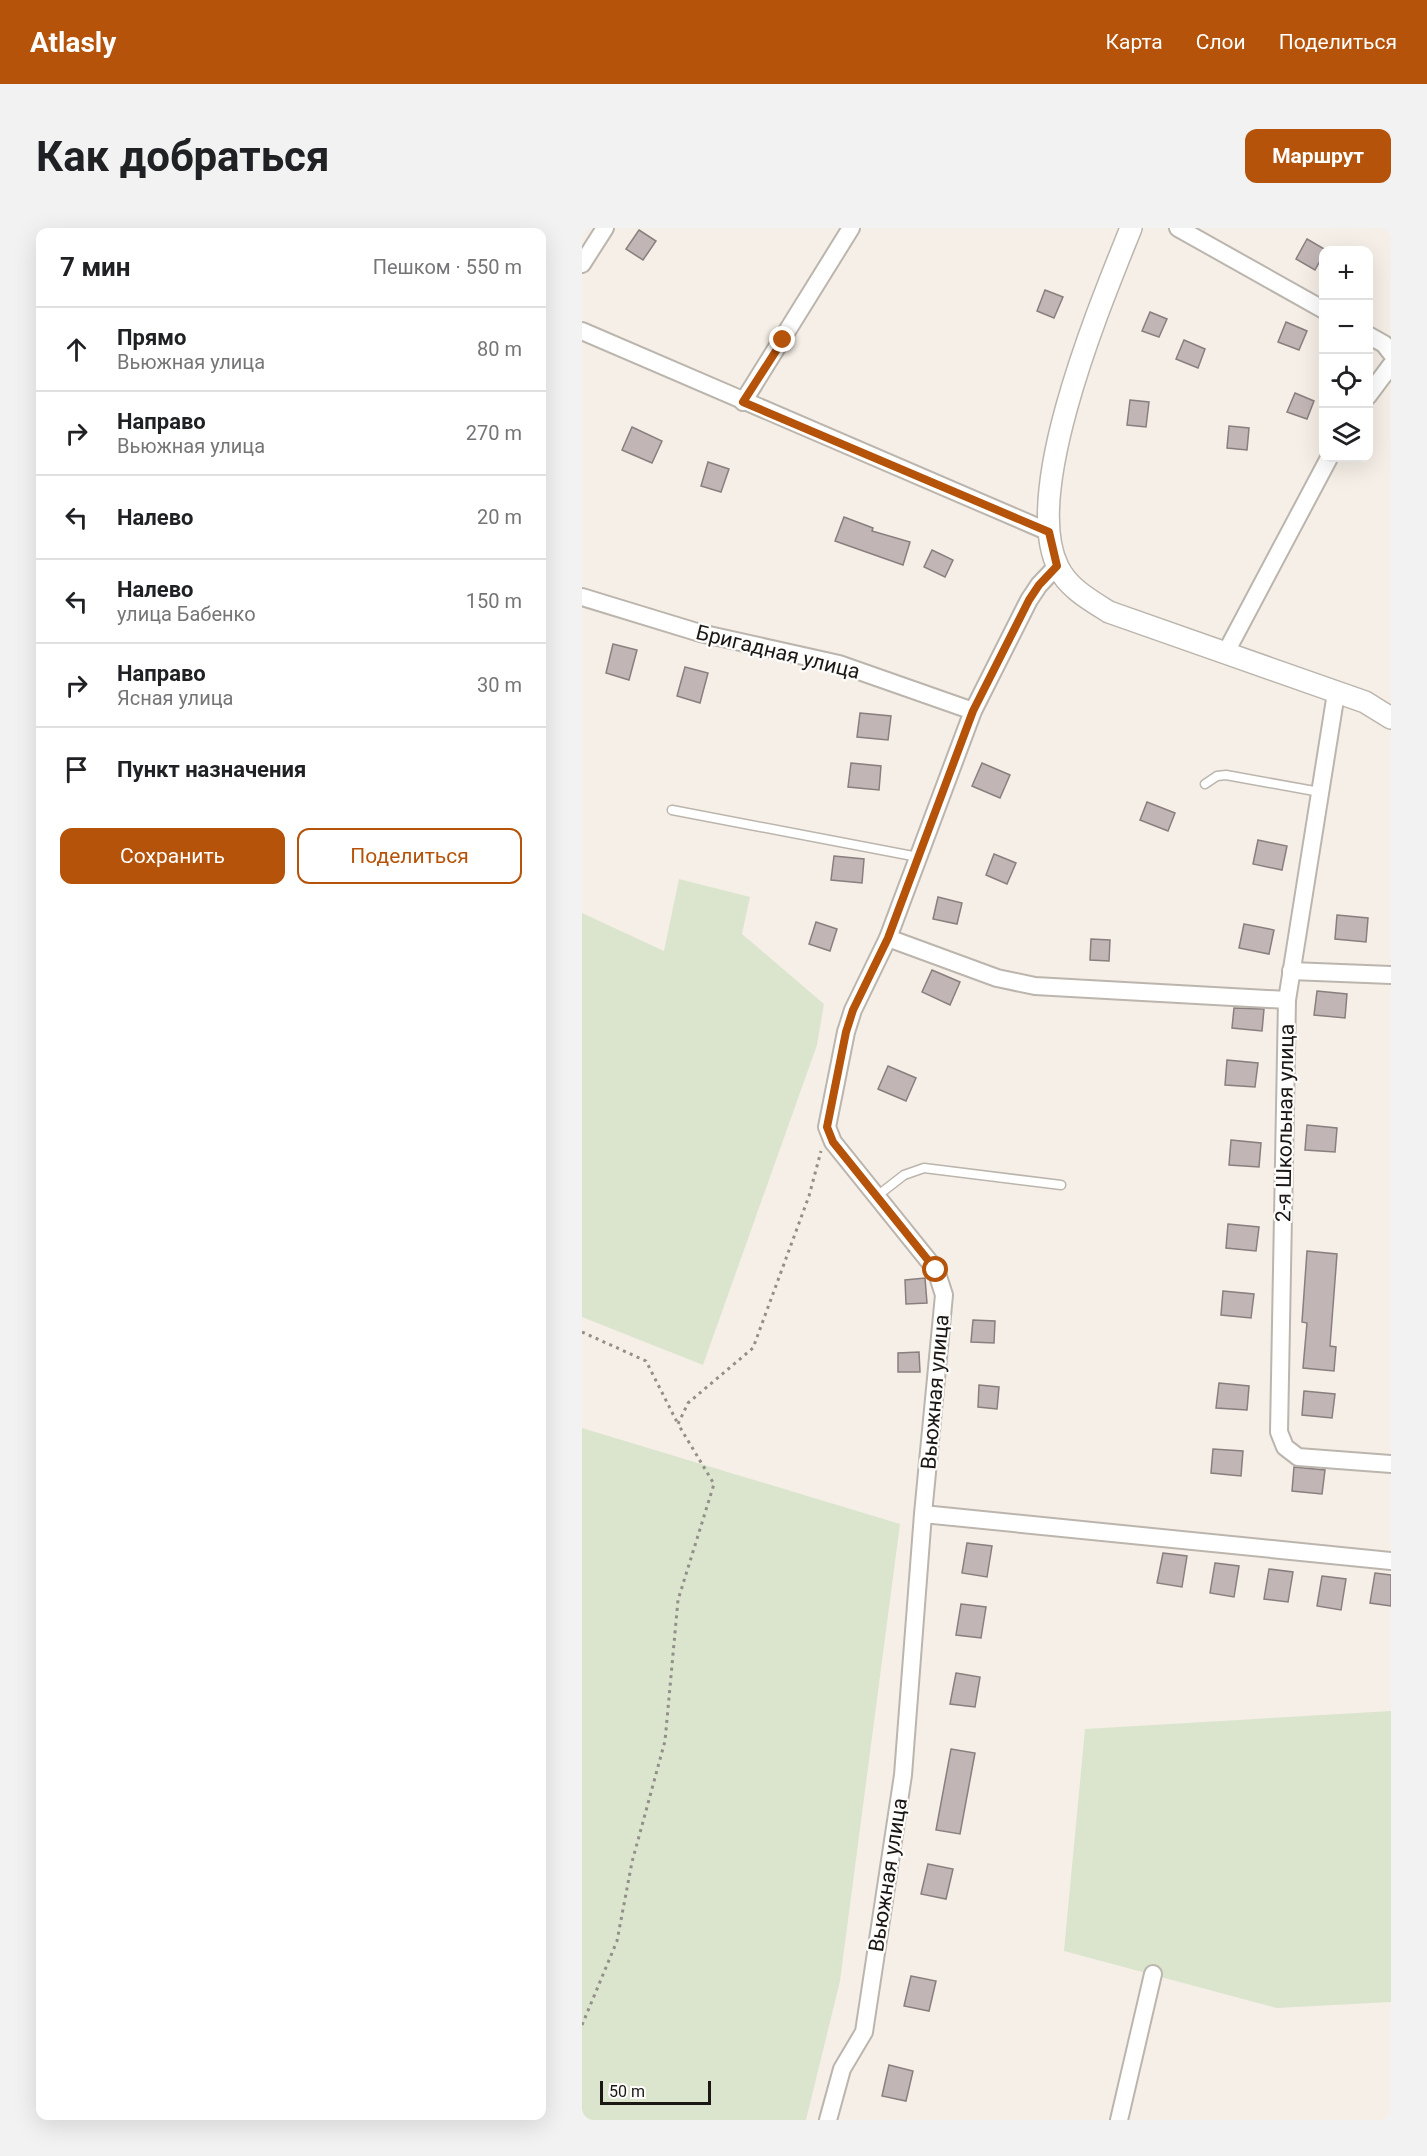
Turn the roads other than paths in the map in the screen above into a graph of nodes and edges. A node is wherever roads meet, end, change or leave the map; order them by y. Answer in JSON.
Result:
{"nodes":[{"id":1,"x":605,"y":228,"type":"edge"},
{"id":2,"x":850,"y":228,"type":"edge"},
{"id":3,"x":1131,"y":228,"type":"edge"},
{"id":4,"x":1178,"y":228,"type":"edge"},
{"id":5,"x":582,"y":264,"type":"edge"},
{"id":6,"x":1319,"y":308,"type":"edge"},
{"id":7,"x":582,"y":331,"type":"edge"},
{"id":8,"x":1373,"y":338,"type":"edge"},
{"id":9,"x":1391,"y":353,"type":"edge"},
{"id":10,"x":1391,"y":365,"type":"edge"},
{"id":11,"x":1373,"y":389,"type":"edge"},
{"id":12,"x":743,"y":402,"type":"junction"},
{"id":13,"x":1327,"y":462,"type":"edge"},
{"id":14,"x":1049,"y":532,"type":"junction"},
{"id":15,"x":1057,"y":566,"type":"junction"},
{"id":16,"x":582,"y":597,"type":"edge"},
{"id":17,"x":1225,"y":654,"type":"junction"},
{"id":18,"x":1336,"y":693,"type":"junction"},
{"id":19,"x":973,"y":711,"type":"junction"},
{"id":20,"x":1391,"y":718,"type":"edge"},
{"id":21,"x":1205,"y":784,"type":"dead end"},
{"id":22,"x":1320,"y":792,"type":"junction"},
{"id":23,"x":672,"y":810,"type":"dead end"},
{"id":24,"x":918,"y":857,"type":"junction"},
{"id":25,"x":888,"y":938,"type":"junction"},
{"id":26,"x":1291,"y":971,"type":"junction"},
{"id":27,"x":1391,"y":975,"type":"edge"},
{"id":28,"x":1287,"y":1000,"type":"junction"},
{"id":29,"x":1061,"y":1185,"type":"dead end"},
{"id":30,"x":877,"y":1196,"type":"junction"},
{"id":31,"x":1391,"y":1464,"type":"edge"},
{"id":32,"x":923,"y":1514,"type":"junction"},
{"id":33,"x":1391,"y":1561,"type":"edge"},
{"id":34,"x":1153,"y":1974,"type":"dead end"},
{"id":35,"x":828,"y":2120,"type":"edge"},
{"id":36,"x":1119,"y":2120,"type":"edge"}],
"edges":[{"from":1,"to":5,"type":"street"},
{"from":2,"to":12,"type":"street"},
{"from":3,"to":14,"type":"street"},
{"from":4,"to":6,"type":"street"},
{"from":7,"to":12,"type":"street"},
{"from":8,"to":9,"type":"street"},
{"from":10,"to":11,"type":"street"},
{"from":12,"to":14,"type":"street"},
{"from":13,"to":17,"type":"street"},
{"from":14,"to":15,"type":"street"},
{"from":15,"to":17,"type":"street"},
{"from":15,"to":19,"type":"street"},
{"from":16,"to":19,"type":"street","name":"Бригадная улица"},
{"from":17,"to":18,"type":"street"},
{"from":18,"to":20,"type":"street"},
{"from":18,"to":22,"type":"street","name":"2-я Школьная улица"},
{"from":19,"to":24,"type":"street"},
{"from":21,"to":22,"type":"lane"},
{"from":22,"to":26,"type":"street","name":"2-я Школьная улица"},
{"from":23,"to":24,"type":"lane"},
{"from":24,"to":25,"type":"street"},
{"from":25,"to":28,"type":"street"},
{"from":25,"to":30,"type":"street","name":"Вьюжная улица"},
{"from":26,"to":27,"type":"street"},
{"from":26,"to":28,"type":"street","name":"2-я Школьная улица"},
{"from":28,"to":31,"type":"street","name":"2-я Школьная улица"},
{"from":29,"to":30,"type":"lane"},
{"from":30,"to":32,"type":"street","name":"Вьюжная улица"},
{"from":32,"to":33,"type":"street"},
{"from":32,"to":35,"type":"street","name":"Вьюжная улица"},
{"from":34,"to":36,"type":"street"}]}
